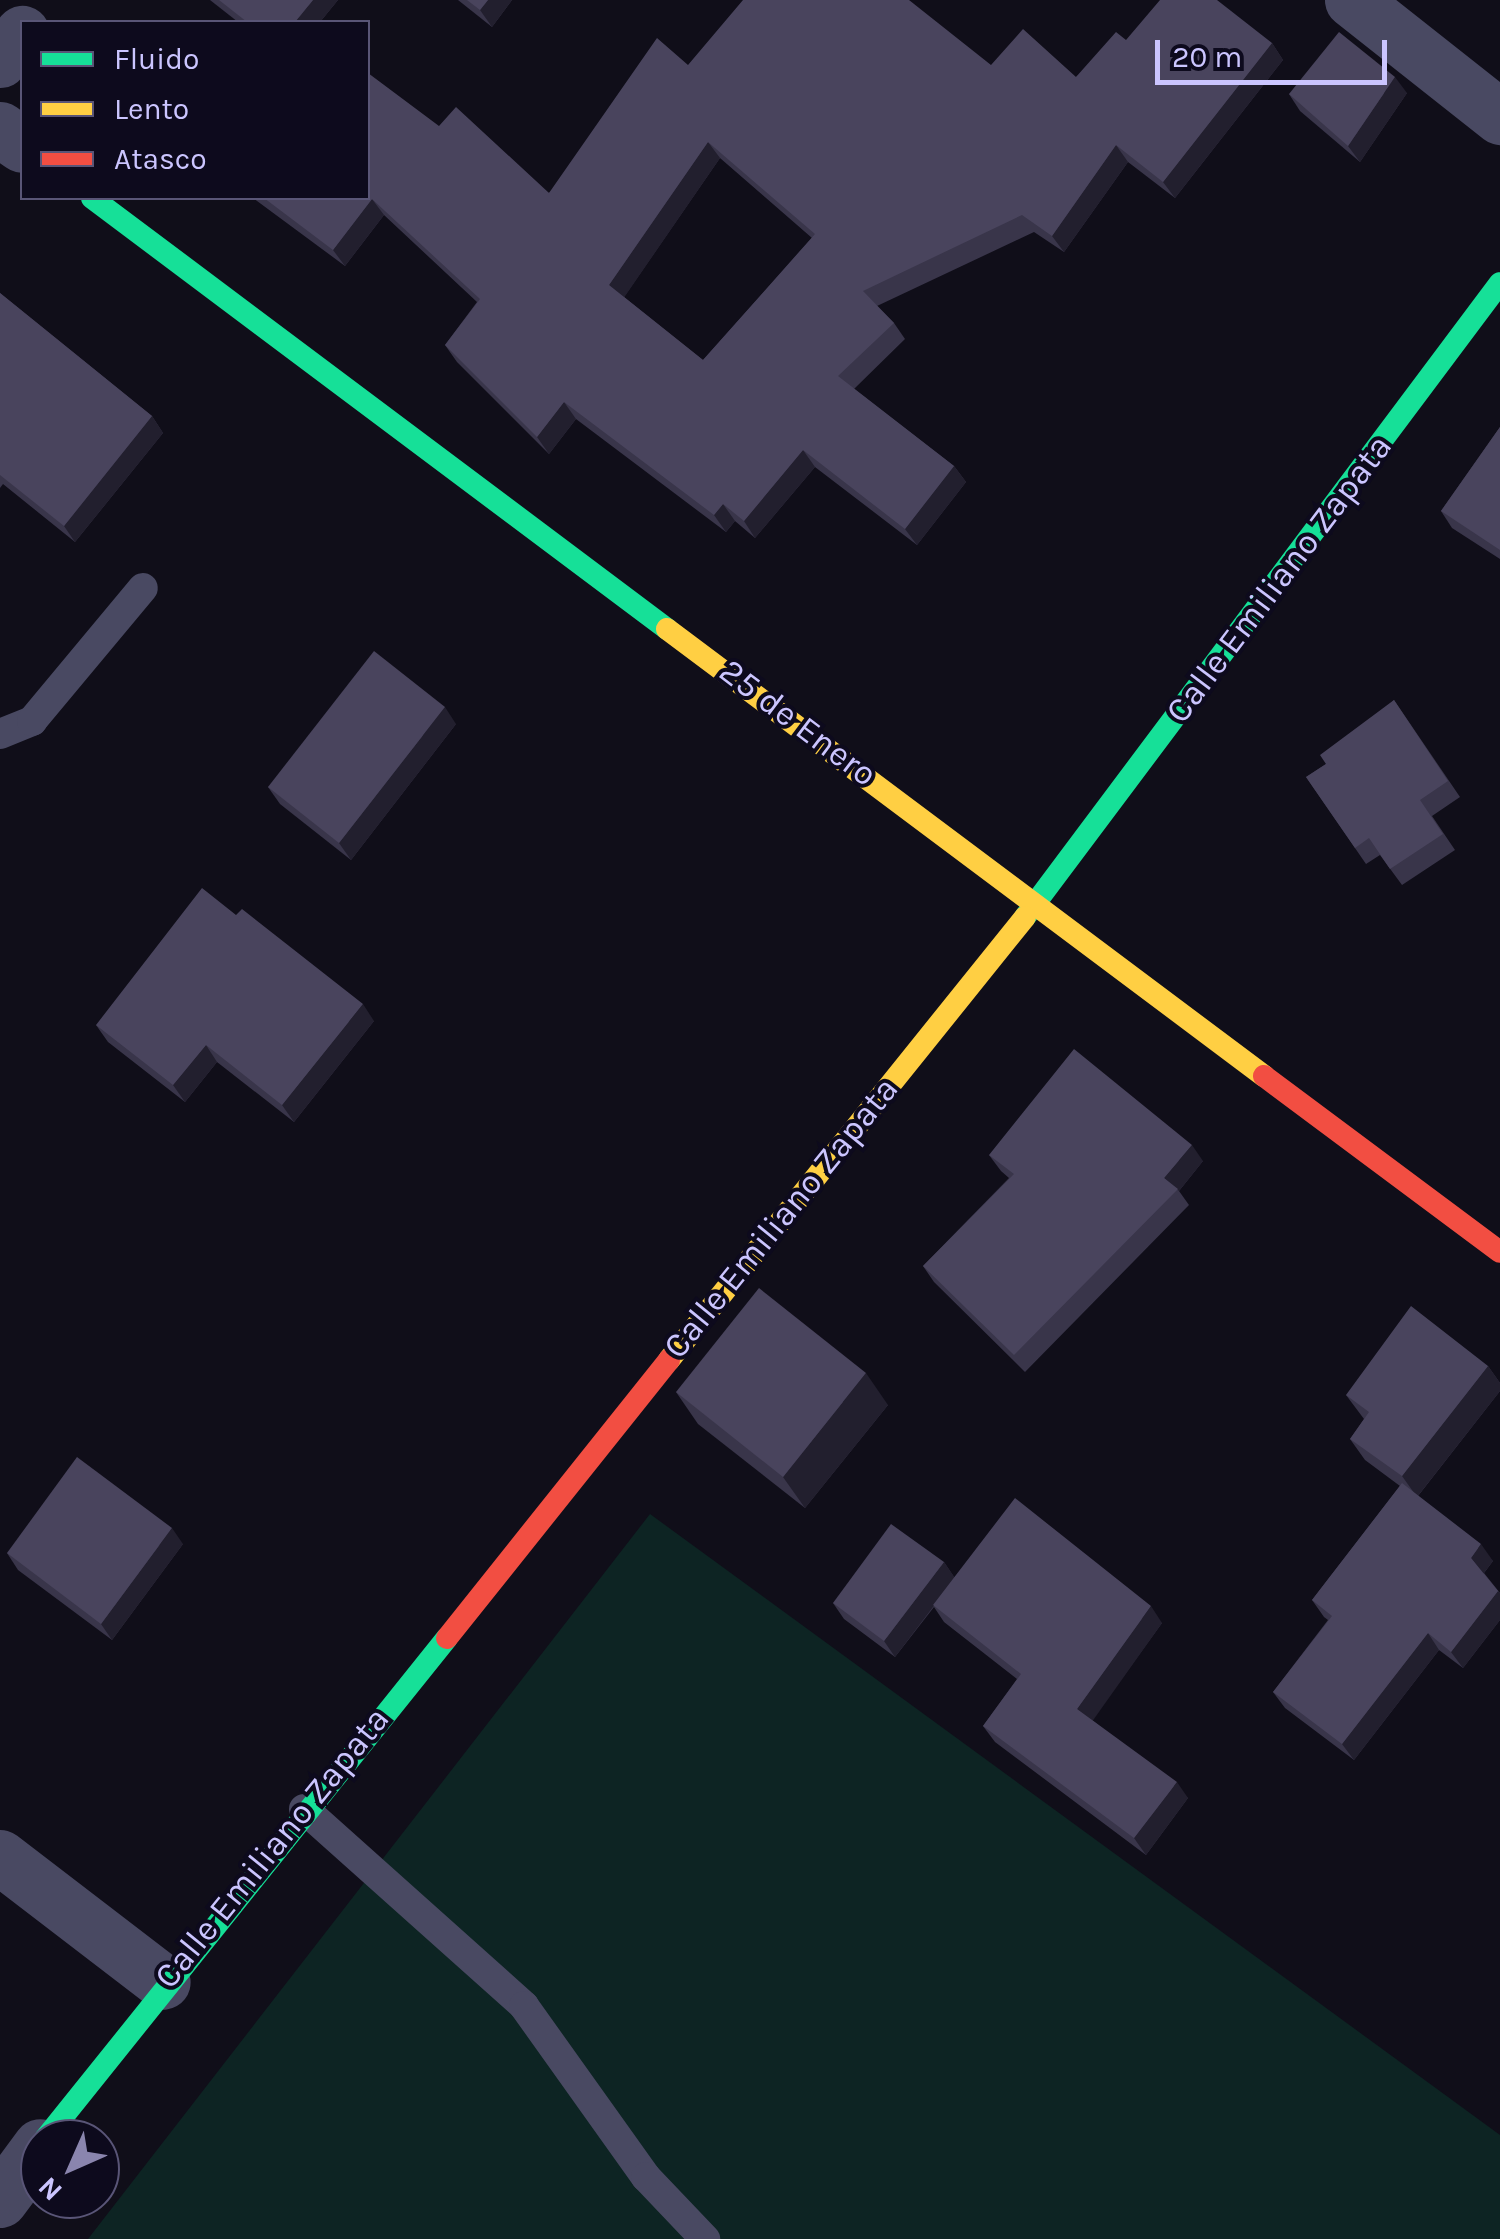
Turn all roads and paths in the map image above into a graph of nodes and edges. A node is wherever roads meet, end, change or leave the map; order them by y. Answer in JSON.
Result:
{"nodes":[{"id":1,"x":50,"y":0,"type":"edge"},
{"id":2,"x":1352,"y":0,"type":"edge"},
{"id":3,"x":33,"y":20,"type":"edge"},
{"id":4,"x":20,"y":35,"type":"edge"},
{"id":5,"x":0,"y":60,"type":"edge"},
{"id":6,"x":1500,"y":117,"type":"edge"},
{"id":7,"x":0,"y":128,"type":"edge"},
{"id":8,"x":20,"y":143,"type":"edge"},
{"id":9,"x":95,"y":200,"type":"edge"},
{"id":10,"x":1500,"y":284,"type":"edge"},
{"id":11,"x":143,"y":588,"type":"dead end"},
{"id":12,"x":0,"y":734,"type":"edge"},
{"id":13,"x":1037,"y":902,"type":"junction"},
{"id":14,"x":1500,"y":1252,"type":"edge"},
{"id":15,"x":304,"y":1809,"type":"junction"},
{"id":16,"x":0,"y":1857,"type":"edge"},
{"id":17,"x":163,"y":1982,"type":"junction"},
{"id":18,"x":61,"y":2119,"type":"edge"},
{"id":19,"x":20,"y":2173,"type":"edge"},
{"id":20,"x":0,"y":2200,"type":"edge"},
{"id":21,"x":705,"y":2239,"type":"edge"}],
"edges":[{"from":1,"to":3,"type":"street"},
{"from":2,"to":6,"type":"street"},
{"from":4,"to":5,"type":"street"},
{"from":7,"to":8,"type":"street"},
{"from":9,"to":13,"type":"street","name":"25 de Enero"},
{"from":10,"to":13,"type":"street","name":"Calle Emiliano Zapata"},
{"from":11,"to":12,"type":"lane"},
{"from":13,"to":14,"type":"street","name":"25 de Enero"},
{"from":13,"to":15,"type":"street","name":"Calle Emiliano Zapata"},
{"from":15,"to":17,"type":"street","name":"Calle Emiliano Zapata"},
{"from":15,"to":21,"type":"lane"},
{"from":16,"to":17,"type":"street"},
{"from":17,"to":18,"type":"street","name":"Calle Emiliano Zapata"},
{"from":19,"to":20,"type":"street"}]}
